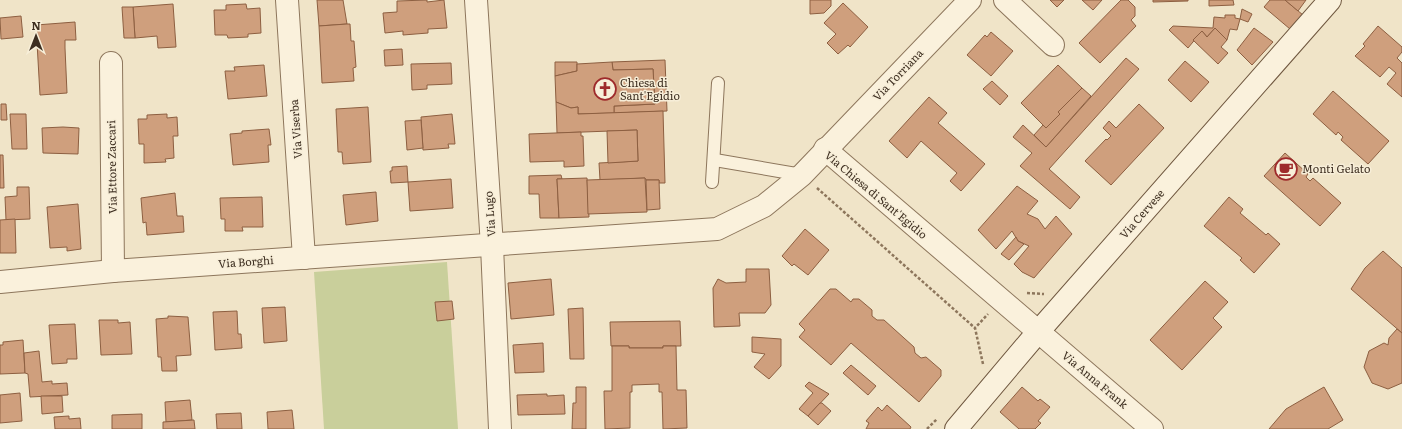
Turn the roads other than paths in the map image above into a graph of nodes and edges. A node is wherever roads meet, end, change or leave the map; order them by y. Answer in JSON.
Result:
{"nodes":[{"id":1,"x":287,"y":0,"type":"edge"},
{"id":2,"x":476,"y":0,"type":"edge"},
{"id":3,"x":970,"y":0,"type":"edge"},
{"id":4,"x":1005,"y":0,"type":"edge"},
{"id":5,"x":1330,"y":0,"type":"edge"},
{"id":6,"x":1053,"y":45,"type":"dead end"},
{"id":7,"x":111,"y":63,"type":"dead end"},
{"id":8,"x":718,"y":83,"type":"dead end"},
{"id":9,"x":824,"y":149,"type":"junction"},
{"id":10,"x":715,"y":160,"type":"junction"},
{"id":11,"x":802,"y":175,"type":"junction"},
{"id":12,"x":712,"y":182,"type":"dead end"},
{"id":13,"x":492,"y":246,"type":"junction"},
{"id":14,"x":304,"y":258,"type":"junction"},
{"id":15,"x":113,"y":271,"type":"junction"},
{"id":16,"x":0,"y":282,"type":"edge"},
{"id":17,"x":1038,"y":332,"type":"junction"},
{"id":18,"x":500,"y":429,"type":"edge"},
{"id":19,"x":956,"y":429,"type":"edge"},
{"id":20,"x":1152,"y":429,"type":"edge"}],
"edges":[{"from":1,"to":14,"type":"street","name":"Via Viserba"},
{"from":2,"to":13,"type":"street","name":"Via Lugo"},
{"from":3,"to":9,"type":"street","name":"Via Torriana"},
{"from":4,"to":6,"type":"street"},
{"from":5,"to":17,"type":"street","name":"Via Cervese"},
{"from":7,"to":15,"type":"street","name":"Via Ettore Zaccari"},
{"from":8,"to":10,"type":"lane"},
{"from":9,"to":11,"type":"street","name":"Via Chiesa di Sant'Egidio"},
{"from":9,"to":17,"type":"street","name":"Via Chiesa di Sant'Egidio"},
{"from":10,"to":11,"type":"lane"},
{"from":10,"to":12,"type":"lane"},
{"from":11,"to":13,"type":"street","name":"Via Chiesa di Sant'Egidio"},
{"from":13,"to":14,"type":"street","name":"Via Borghi"},
{"from":13,"to":18,"type":"street","name":"Via Lugo"},
{"from":14,"to":15,"type":"street","name":"Via Borghi"},
{"from":15,"to":16,"type":"street","name":"Via Borghi"},
{"from":17,"to":19,"type":"street","name":"Via Cervese"},
{"from":17,"to":20,"type":"street","name":"Via Anna Frank"}]}
